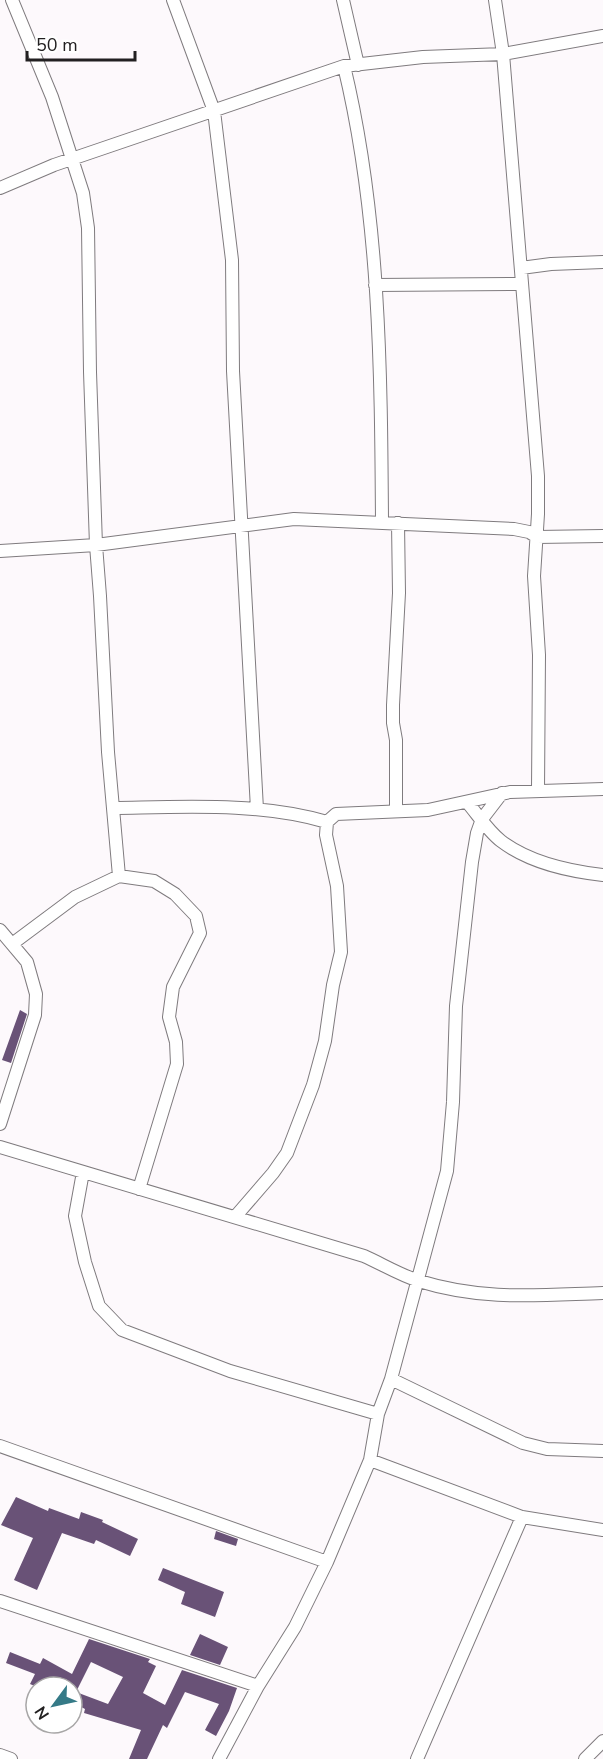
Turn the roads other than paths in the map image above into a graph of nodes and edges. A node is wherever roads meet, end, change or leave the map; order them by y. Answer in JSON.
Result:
{"nodes":[{"id":1,"x":10,"y":0,"type":"edge"},
{"id":2,"x":174,"y":0,"type":"edge"},
{"id":3,"x":343,"y":0,"type":"edge"},
{"id":4,"x":495,"y":0,"type":"edge"},
{"id":5,"x":0,"y":3,"type":"edge"},
{"id":6,"x":603,"y":36,"type":"edge"},
{"id":7,"x":503,"y":54,"type":"junction"},
{"id":8,"x":358,"y":65,"type":"junction"},
{"id":9,"x":344,"y":66,"type":"junction"},
{"id":10,"x":214,"y":111,"type":"junction"},
{"id":11,"x":72,"y":160,"type":"junction"},
{"id":12,"x":0,"y":188,"type":"edge"},
{"id":13,"x":603,"y":262,"type":"edge"},
{"id":14,"x":521,"y":268,"type":"junction"},
{"id":15,"x":522,"y":284,"type":"junction"},
{"id":16,"x":375,"y":285,"type":"junction"},
{"id":17,"x":382,"y":522,"type":"junction"},
{"id":18,"x":398,"y":523,"type":"junction"},
{"id":19,"x":240,"y":525,"type":"junction"},
{"id":20,"x":603,"y":536,"type":"edge"},
{"id":21,"x":537,"y":537,"type":"junction"},
{"id":22,"x":96,"y":545,"type":"junction"},
{"id":23,"x":0,"y":551,"type":"edge"},
{"id":24,"x":603,"y":789,"type":"edge"},
{"id":25,"x":538,"y":790,"type":"junction"},
{"id":26,"x":502,"y":793,"type":"junction"},
{"id":27,"x":467,"y":802,"type":"junction"},
{"id":28,"x":113,"y":808,"type":"junction"},
{"id":29,"x":257,"y":809,"type":"junction"},
{"id":30,"x":396,"y":811,"type":"junction"},
{"id":31,"x":482,"y":819,"type":"junction"},
{"id":32,"x":327,"y":822,"type":"junction"},
{"id":33,"x":603,"y":875,"type":"edge"},
{"id":34,"x":119,"y":876,"type":"junction"},
{"id":35,"x":0,"y":930,"type":"edge"},
{"id":36,"x":12,"y":944,"type":"junction"},
{"id":37,"x":0,"y":1124,"type":"edge"},
{"id":38,"x":0,"y":1147,"type":"edge"},
{"id":39,"x":83,"y":1172,"type":"junction"},
{"id":40,"x":139,"y":1189,"type":"junction"},
{"id":41,"x":235,"y":1217,"type":"junction"},
{"id":42,"x":417,"y":1280,"type":"junction"},
{"id":43,"x":603,"y":1293,"type":"edge"},
{"id":44,"x":391,"y":1378,"type":"junction"},
{"id":45,"x":378,"y":1414,"type":"junction"},
{"id":46,"x":0,"y":1446,"type":"edge"},
{"id":47,"x":603,"y":1451,"type":"edge"},
{"id":48,"x":370,"y":1460,"type":"junction"},
{"id":49,"x":522,"y":1517,"type":"junction"},
{"id":50,"x":603,"y":1530,"type":"edge"},
{"id":51,"x":327,"y":1562,"type":"junction"},
{"id":52,"x":0,"y":1601,"type":"edge"},
{"id":53,"x":258,"y":1686,"type":"junction"},
{"id":54,"x":603,"y":1740,"type":"edge"},
{"id":55,"x":0,"y":1755,"type":"edge"},
{"id":56,"x":11,"y":1759,"type":"edge"},
{"id":57,"x":219,"y":1759,"type":"edge"},
{"id":58,"x":417,"y":1759,"type":"edge"},
{"id":59,"x":585,"y":1759,"type":"edge"}],
"edges":[{"from":1,"to":5,"type":"street"},
{"from":1,"to":11,"type":"street"},
{"from":2,"to":10,"type":"street"},
{"from":3,"to":8,"type":"street"},
{"from":4,"to":7,"type":"street"},
{"from":6,"to":7,"type":"street"},
{"from":7,"to":8,"type":"street"},
{"from":7,"to":14,"type":"street"},
{"from":8,"to":9,"type":"street"},
{"from":9,"to":10,"type":"street"},
{"from":9,"to":16,"type":"street"},
{"from":10,"to":11,"type":"street"},
{"from":10,"to":19,"type":"street"},
{"from":11,"to":12,"type":"street"},
{"from":11,"to":22,"type":"street"},
{"from":13,"to":14,"type":"street"},
{"from":14,"to":15,"type":"street"},
{"from":15,"to":16,"type":"street"},
{"from":15,"to":21,"type":"street"},
{"from":16,"to":17,"type":"street"},
{"from":17,"to":18,"type":"street"},
{"from":17,"to":19,"type":"street"},
{"from":18,"to":21,"type":"street"},
{"from":18,"to":30,"type":"street"},
{"from":19,"to":22,"type":"street"},
{"from":19,"to":29,"type":"street"},
{"from":20,"to":21,"type":"street"},
{"from":21,"to":25,"type":"street"},
{"from":22,"to":23,"type":"street"},
{"from":22,"to":28,"type":"street"},
{"from":24,"to":25,"type":"street"},
{"from":25,"to":26,"type":"street"},
{"from":26,"to":27,"type":"street"},
{"from":26,"to":31,"type":"street"},
{"from":27,"to":30,"type":"street"},
{"from":27,"to":31,"type":"street"},
{"from":28,"to":29,"type":"street"},
{"from":28,"to":34,"type":"street"},
{"from":29,"to":32,"type":"street"},
{"from":30,"to":32,"type":"street"},
{"from":31,"to":33,"type":"street"},
{"from":31,"to":42,"type":"street"},
{"from":32,"to":41,"type":"street"},
{"from":34,"to":36,"type":"street"},
{"from":34,"to":40,"type":"street"},
{"from":35,"to":36,"type":"street"},
{"from":36,"to":37,"type":"street"},
{"from":38,"to":39,"type":"street"},
{"from":39,"to":40,"type":"street"},
{"from":39,"to":45,"type":"street"},
{"from":40,"to":41,"type":"street"},
{"from":41,"to":42,"type":"street"},
{"from":42,"to":43,"type":"street"},
{"from":42,"to":44,"type":"street"},
{"from":44,"to":45,"type":"street"},
{"from":44,"to":47,"type":"street"},
{"from":45,"to":48,"type":"street"},
{"from":46,"to":51,"type":"street"},
{"from":48,"to":49,"type":"street"},
{"from":48,"to":51,"type":"street"},
{"from":49,"to":50,"type":"street"},
{"from":49,"to":58,"type":"street"},
{"from":51,"to":53,"type":"street"},
{"from":52,"to":53,"type":"street"},
{"from":53,"to":57,"type":"street"},
{"from":54,"to":59,"type":"street"},
{"from":55,"to":56,"type":"street"}]}
